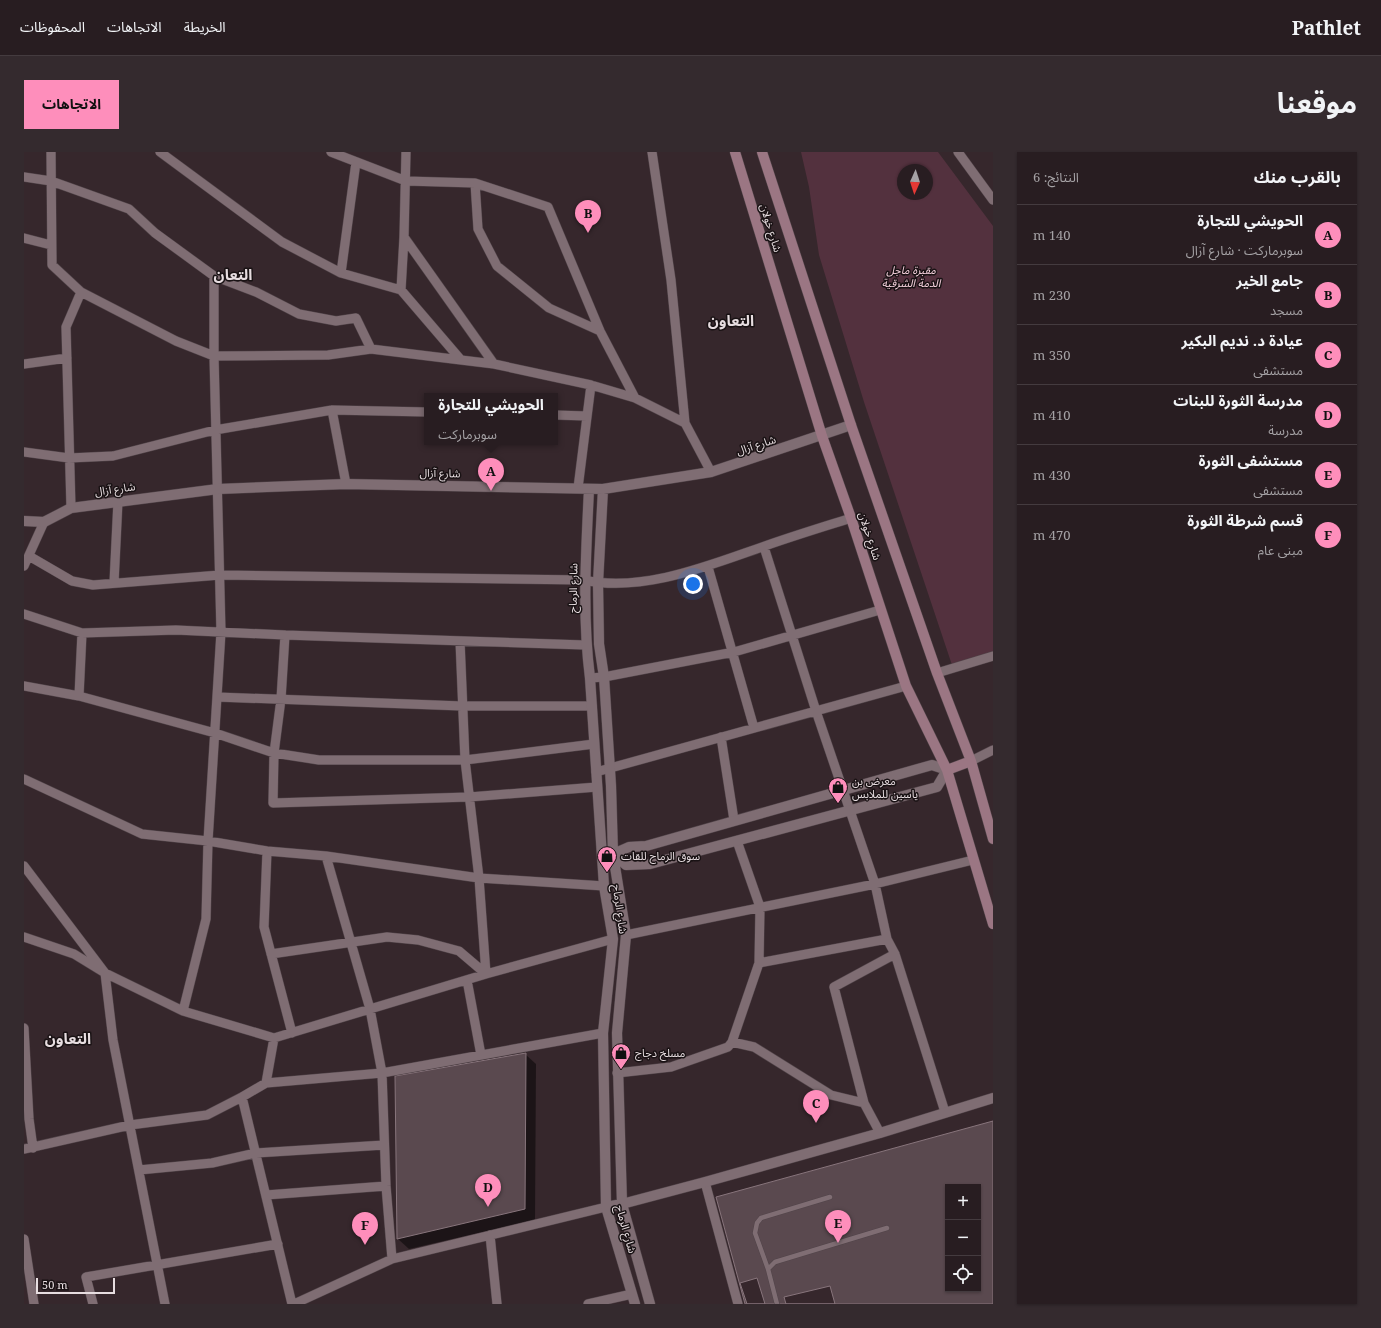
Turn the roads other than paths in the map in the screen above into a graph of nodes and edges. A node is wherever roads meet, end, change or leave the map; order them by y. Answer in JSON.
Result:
{"nodes":[{"id":1,"x":51,"y":152,"type":"edge"},
{"id":2,"x":160,"y":152,"type":"edge"},
{"id":3,"x":331,"y":152,"type":"edge"},
{"id":4,"x":406,"y":152,"type":"edge"},
{"id":5,"x":652,"y":152,"type":"edge"},
{"id":6,"x":735,"y":152,"type":"edge"},
{"id":7,"x":762,"y":152,"type":"edge"},
{"id":8,"x":958,"y":152,"type":"edge"},
{"id":9,"x":356,"y":162,"type":"junction"},
{"id":10,"x":24,"y":177,"type":"edge"},
{"id":11,"x":51,"y":181,"type":"junction"},
{"id":12,"x":406,"y":181,"type":"junction"},
{"id":13,"x":476,"y":183,"type":"junction"},
{"id":14,"x":993,"y":200,"type":"edge"},
{"id":15,"x":404,"y":237,"type":"junction"},
{"id":16,"x":24,"y":238,"type":"edge"},
{"id":17,"x":51,"y":245,"type":"junction"},
{"id":18,"x":341,"y":273,"type":"junction"},
{"id":19,"x":214,"y":276,"type":"junction"},
{"id":20,"x":400,"y":290,"type":"junction"},
{"id":21,"x":81,"y":292,"type":"junction"},
{"id":22,"x":600,"y":331,"type":"junction"},
{"id":23,"x":371,"y":349,"type":"junction"},
{"id":24,"x":214,"y":356,"type":"junction"},
{"id":25,"x":67,"y":358,"type":"junction"},
{"id":26,"x":461,"y":360,"type":"junction"},
{"id":27,"x":24,"y":364,"type":"edge"},
{"id":28,"x":494,"y":364,"type":"junction"},
{"id":29,"x":591,"y":385,"type":"junction"},
{"id":30,"x":635,"y":398,"type":"junction"},
{"id":31,"x":332,"y":410,"type":"junction"},
{"id":32,"x":424,"y":412,"type":"edge"},
{"id":33,"x":558,"y":415,"type":"edge"},
{"id":34,"x":587,"y":416,"type":"junction"},
{"id":35,"x":685,"y":423,"type":"junction"},
{"id":36,"x":851,"y":425,"type":"junction"},
{"id":37,"x":215,"y":430,"type":"junction"},
{"id":38,"x":822,"y":436,"type":"junction"},
{"id":39,"x":24,"y":452,"type":"edge"},
{"id":40,"x":69,"y":458,"type":"junction"},
{"id":41,"x":711,"y":472,"type":"junction"},
{"id":42,"x":346,"y":484,"type":"junction"},
{"id":43,"x":578,"y":488,"type":"junction"},
{"id":44,"x":590,"y":489,"type":"junction"},
{"id":45,"x":603,"y":489,"type":"junction"},
{"id":46,"x":218,"y":490,"type":"junction"},
{"id":47,"x":118,"y":501,"type":"junction"},
{"id":48,"x":71,"y":508,"type":"junction"},
{"id":49,"x":852,"y":518,"type":"junction"},
{"id":50,"x":24,"y":521,"type":"edge"},
{"id":51,"x":44,"y":522,"type":"junction"},
{"id":52,"x":764,"y":547,"type":"junction"},
{"id":53,"x":29,"y":556,"type":"junction"},
{"id":54,"x":24,"y":566,"type":"edge"},
{"id":55,"x":708,"y":567,"type":"junction"},
{"id":56,"x":220,"y":575,"type":"junction"},
{"id":57,"x":584,"y":580,"type":"junction"},
{"id":58,"x":114,"y":583,"type":"junction"},
{"id":59,"x":598,"y":583,"type":"junction"},
{"id":60,"x":880,"y":610,"type":"junction"},
{"id":61,"x":24,"y":614,"type":"edge"},
{"id":62,"x":221,"y":632,"type":"junction"},
{"id":63,"x":82,"y":633,"type":"junction"},
{"id":64,"x":285,"y":635,"type":"junction"},
{"id":65,"x":792,"y":636,"type":"junction"},
{"id":66,"x":460,"y":641,"type":"junction"},
{"id":67,"x":585,"y":645,"type":"junction"},
{"id":68,"x":734,"y":652,"type":"junction"},
{"id":69,"x":993,"y":656,"type":"edge"},
{"id":70,"x":937,"y":673,"type":"junction"},
{"id":71,"x":604,"y":677,"type":"junction"},
{"id":72,"x":590,"y":678,"type":"junction"},
{"id":73,"x":24,"y":686,"type":"edge"},
{"id":74,"x":906,"y":686,"type":"junction"},
{"id":75,"x":79,"y":696,"type":"junction"},
{"id":76,"x":217,"y":697,"type":"junction"},
{"id":77,"x":281,"y":699,"type":"junction"},
{"id":78,"x":462,"y":706,"type":"junction"},
{"id":79,"x":592,"y":706,"type":"junction"},
{"id":80,"x":816,"y":711,"type":"junction"},
{"id":81,"x":754,"y":728,"type":"junction"},
{"id":82,"x":215,"y":733,"type":"junction"},
{"id":83,"x":721,"y":737,"type":"junction"},
{"id":84,"x":594,"y":744,"type":"junction"},
{"id":85,"x":993,"y":750,"type":"edge"},
{"id":86,"x":274,"y":753,"type":"junction"},
{"id":87,"x":993,"y":758,"type":"edge"},
{"id":88,"x":465,"y":760,"type":"junction"},
{"id":89,"x":971,"y":761,"type":"junction"},
{"id":90,"x":610,"y":768,"type":"junction"},
{"id":91,"x":947,"y":770,"type":"junction"},
{"id":92,"x":596,"y":772,"type":"junction"},
{"id":93,"x":24,"y":779,"type":"edge"},
{"id":94,"x":597,"y":787,"type":"junction"},
{"id":95,"x":844,"y":791,"type":"junction"},
{"id":96,"x":468,"y":797,"type":"junction"},
{"id":97,"x":850,"y":809,"type":"junction"},
{"id":98,"x":734,"y":820,"type":"junction"},
{"id":99,"x":993,"y":839,"type":"edge"},
{"id":100,"x":208,"y":841,"type":"junction"},
{"id":101,"x":737,"y":841,"type":"junction"},
{"id":102,"x":603,"y":850,"type":"junction"},
{"id":103,"x":267,"y":851,"type":"junction"},
{"id":104,"x":614,"y":854,"type":"junction"},
{"id":105,"x":326,"y":856,"type":"junction"},
{"id":106,"x":973,"y":860,"type":"junction"},
{"id":107,"x":24,"y":866,"type":"edge"},
{"id":108,"x":479,"y":878,"type":"junction"},
{"id":109,"x":875,"y":884,"type":"junction"},
{"id":110,"x":604,"y":886,"type":"junction"},
{"id":111,"x":760,"y":907,"type":"junction"},
{"id":112,"x":993,"y":924,"type":"edge"},
{"id":113,"x":626,"y":935,"type":"junction"},
{"id":114,"x":24,"y":937,"type":"edge"},
{"id":115,"x":613,"y":938,"type":"junction"},
{"id":116,"x":887,"y":939,"type":"junction"},
{"id":117,"x":351,"y":942,"type":"junction"},
{"id":118,"x":271,"y":954,"type":"junction"},
{"id":119,"x":895,"y":954,"type":"junction"},
{"id":120,"x":759,"y":963,"type":"junction"},
{"id":121,"x":105,"y":973,"type":"junction"},
{"id":122,"x":486,"y":974,"type":"junction"},
{"id":123,"x":467,"y":980,"type":"junction"},
{"id":124,"x":370,"y":1009,"type":"junction"},
{"id":125,"x":183,"y":1011,"type":"junction"},
{"id":126,"x":24,"y":1028,"type":"edge"},
{"id":127,"x":292,"y":1033,"type":"junction"},
{"id":128,"x":603,"y":1033,"type":"junction"},
{"id":129,"x":274,"y":1038,"type":"junction"},
{"id":130,"x":732,"y":1042,"type":"junction"},
{"id":131,"x":481,"y":1055,"type":"junction"},
{"id":132,"x":382,"y":1073,"type":"junction"},
{"id":133,"x":617,"y":1073,"type":"junction"},
{"id":134,"x":266,"y":1083,"type":"junction"},
{"id":135,"x":242,"y":1097,"type":"junction"},
{"id":136,"x":993,"y":1098,"type":"edge"},
{"id":137,"x":864,"y":1103,"type":"junction"},
{"id":138,"x":945,"y":1112,"type":"junction"},
{"id":139,"x":27,"y":1119,"type":"edge"},
{"id":140,"x":130,"y":1125,"type":"junction"},
{"id":141,"x":880,"y":1133,"type":"junction"},
{"id":142,"x":384,"y":1145,"type":"junction"},
{"id":143,"x":29,"y":1149,"type":"edge"},
{"id":144,"x":256,"y":1153,"type":"junction"},
{"id":145,"x":139,"y":1170,"type":"junction"},
{"id":146,"x":705,"y":1182,"type":"junction"},
{"id":147,"x":386,"y":1186,"type":"junction"},
{"id":148,"x":266,"y":1195,"type":"junction"},
{"id":149,"x":830,"y":1196,"type":"dead end"},
{"id":150,"x":622,"y":1204,"type":"junction"},
{"id":151,"x":606,"y":1207,"type":"junction"},
{"id":152,"x":887,"y":1228,"type":"dead end"},
{"id":153,"x":490,"y":1235,"type":"junction"},
{"id":154,"x":24,"y":1239,"type":"edge"},
{"id":155,"x":278,"y":1244,"type":"junction"},
{"id":156,"x":392,"y":1259,"type":"junction"},
{"id":157,"x":157,"y":1266,"type":"junction"},
{"id":158,"x":768,"y":1269,"type":"junction"},
{"id":159,"x":634,"y":1299,"type":"edge"},
{"id":160,"x":34,"y":1304,"type":"edge"},
{"id":161,"x":93,"y":1304,"type":"edge"},
{"id":162,"x":165,"y":1304,"type":"edge"},
{"id":163,"x":293,"y":1304,"type":"edge"},
{"id":164,"x":497,"y":1304,"type":"edge"},
{"id":165,"x":588,"y":1304,"type":"edge"},
{"id":166,"x":650,"y":1304,"type":"edge"},
{"id":167,"x":738,"y":1304,"type":"edge"},
{"id":168,"x":777,"y":1304,"type":"edge"}],
"edges":[{"from":1,"to":11,"type":"street"},
{"from":2,"to":18,"type":"street"},
{"from":3,"to":9,"type":"street"},
{"from":4,"to":12,"type":"street"},
{"from":5,"to":35,"type":"street"},
{"from":6,"to":38,"type":"main road","name":"شارع خولان"},
{"from":7,"to":36,"type":"main road","name":"شارع خولان"},
{"from":8,"to":14,"type":"street"},
{"from":9,"to":12,"type":"street"},
{"from":9,"to":18,"type":"street"},
{"from":10,"to":11,"type":"street"},
{"from":11,"to":17,"type":"street"},
{"from":11,"to":19,"type":"street"},
{"from":12,"to":13,"type":"street"},
{"from":12,"to":15,"type":"street"},
{"from":13,"to":22,"type":"street"},
{"from":13,"to":22,"type":"street"},
{"from":15,"to":20,"type":"street"},
{"from":15,"to":28,"type":"street"},
{"from":16,"to":17,"type":"street"},
{"from":17,"to":21,"type":"street"},
{"from":18,"to":20,"type":"street"},
{"from":19,"to":23,"type":"street"},
{"from":19,"to":24,"type":"street"},
{"from":20,"to":26,"type":"street"},
{"from":21,"to":24,"type":"street"},
{"from":21,"to":25,"type":"street"},
{"from":22,"to":30,"type":"street"},
{"from":23,"to":24,"type":"street"},
{"from":23,"to":26,"type":"street"},
{"from":24,"to":37,"type":"street"},
{"from":25,"to":27,"type":"street"},
{"from":25,"to":40,"type":"street"},
{"from":26,"to":28,"type":"street"},
{"from":28,"to":29,"type":"street"},
{"from":29,"to":30,"type":"street"},
{"from":29,"to":34,"type":"street"},
{"from":30,"to":35,"type":"street"},
{"from":31,"to":32,"type":"street"},
{"from":31,"to":37,"type":"street"},
{"from":31,"to":42,"type":"street"},
{"from":33,"to":34,"type":"street"},
{"from":34,"to":43,"type":"street"},
{"from":35,"to":41,"type":"street"},
{"from":36,"to":38,"type":"street","name":"شارع آزال"},
{"from":36,"to":70,"type":"main road","name":"شارع خولان"},
{"from":37,"to":40,"type":"street"},
{"from":37,"to":46,"type":"street"},
{"from":38,"to":41,"type":"street","name":"شارع آزال"},
{"from":38,"to":49,"type":"main road","name":"شارع خولان"},
{"from":39,"to":40,"type":"street"},
{"from":40,"to":48,"type":"street"},
{"from":41,"to":45,"type":"street","name":"شارع آزال"},
{"from":42,"to":43,"type":"street","name":"شارع آزال"},
{"from":42,"to":46,"type":"street","name":"شارع آزال"},
{"from":43,"to":44,"type":"street","name":"شارع آزال"},
{"from":44,"to":45,"type":"street","name":"شارع آزال"},
{"from":44,"to":57,"type":"street","name":"شارع الرماح"},
{"from":45,"to":59,"type":"street","name":"شارع الرماح"},
{"from":46,"to":47,"type":"street","name":"شارع آزال"},
{"from":46,"to":56,"type":"street"},
{"from":47,"to":48,"type":"street","name":"شارع آزال"},
{"from":47,"to":58,"type":"street"},
{"from":48,"to":51,"type":"street","name":"شارع آزال"},
{"from":49,"to":52,"type":"street"},
{"from":49,"to":60,"type":"main road","name":"شارع خولان"},
{"from":50,"to":51,"type":"street"},
{"from":51,"to":53,"type":"street"},
{"from":52,"to":55,"type":"street"},
{"from":52,"to":65,"type":"street"},
{"from":53,"to":54,"type":"street"},
{"from":53,"to":58,"type":"street"},
{"from":55,"to":59,"type":"street"},
{"from":55,"to":68,"type":"street"},
{"from":56,"to":57,"type":"street"},
{"from":56,"to":58,"type":"street"},
{"from":56,"to":62,"type":"street"},
{"from":57,"to":59,"type":"street"},
{"from":57,"to":67,"type":"street","name":"شارع الرماح"},
{"from":59,"to":71,"type":"street","name":"شارع الرماح"},
{"from":60,"to":65,"type":"street"},
{"from":60,"to":74,"type":"main road","name":"شارع خولان"},
{"from":61,"to":63,"type":"street"},
{"from":62,"to":63,"type":"street"},
{"from":62,"to":64,"type":"street"},
{"from":62,"to":76,"type":"street"},
{"from":63,"to":75,"type":"street"},
{"from":64,"to":66,"type":"street"},
{"from":64,"to":77,"type":"street"},
{"from":65,"to":68,"type":"street"},
{"from":65,"to":80,"type":"street"},
{"from":66,"to":67,"type":"street"},
{"from":66,"to":78,"type":"street"},
{"from":67,"to":72,"type":"street","name":"شارع الرماح"},
{"from":68,"to":71,"type":"street"},
{"from":68,"to":81,"type":"street"},
{"from":69,"to":70,"type":"street"},
{"from":70,"to":89,"type":"main road","name":"شارع خولان"},
{"from":71,"to":72,"type":"street"},
{"from":71,"to":90,"type":"street","name":"شارع الرماح"},
{"from":72,"to":79,"type":"street","name":"شارع الرماح"},
{"from":73,"to":75,"type":"street"},
{"from":74,"to":80,"type":"street"},
{"from":74,"to":91,"type":"main road","name":"شارع خولان"},
{"from":75,"to":82,"type":"street"},
{"from":76,"to":77,"type":"street"},
{"from":76,"to":82,"type":"street"},
{"from":77,"to":78,"type":"street"},
{"from":77,"to":86,"type":"street"},
{"from":78,"to":79,"type":"street"},
{"from":78,"to":88,"type":"street"},
{"from":79,"to":84,"type":"street","name":"شارع الرماح"},
{"from":80,"to":81,"type":"street"},
{"from":80,"to":95,"type":"street"},
{"from":81,"to":83,"type":"street"},
{"from":82,"to":86,"type":"street"},
{"from":82,"to":100,"type":"street"},
{"from":83,"to":90,"type":"street"},
{"from":83,"to":98,"type":"street"},
{"from":84,"to":88,"type":"street"},
{"from":84,"to":92,"type":"street","name":"شارع الرماح"},
{"from":85,"to":89,"type":"street"},
{"from":86,"to":88,"type":"street"},
{"from":86,"to":96,"type":"street"},
{"from":87,"to":89,"type":"street"},
{"from":88,"to":96,"type":"street"},
{"from":89,"to":91,"type":"main road"},
{"from":89,"to":99,"type":"main road","name":"شارع خولان"},
{"from":90,"to":92,"type":"street"},
{"from":90,"to":104,"type":"street","name":"شارع الرماح"},
{"from":91,"to":95,"type":"street"},
{"from":91,"to":97,"type":"street"},
{"from":91,"to":106,"type":"main road","name":"شارع خولان"},
{"from":92,"to":94,"type":"street","name":"شارع الرماح"},
{"from":93,"to":100,"type":"street"},
{"from":94,"to":96,"type":"street"},
{"from":94,"to":102,"type":"street","name":"شارع الرماح"},
{"from":95,"to":97,"type":"street"},
{"from":95,"to":98,"type":"street"},
{"from":96,"to":108,"type":"street"},
{"from":97,"to":101,"type":"street"},
{"from":97,"to":109,"type":"street"},
{"from":98,"to":104,"type":"street"},
{"from":100,"to":103,"type":"street"},
{"from":100,"to":125,"type":"street"},
{"from":101,"to":104,"type":"street"},
{"from":101,"to":111,"type":"street"},
{"from":102,"to":104,"type":"street"},
{"from":102,"to":110,"type":"street","name":"شارع الرماح"},
{"from":103,"to":105,"type":"street"},
{"from":103,"to":118,"type":"street"},
{"from":104,"to":113,"type":"street","name":"شارع الرماح"},
{"from":105,"to":108,"type":"street"},
{"from":105,"to":117,"type":"street"},
{"from":106,"to":109,"type":"street"},
{"from":106,"to":112,"type":"main road","name":"شارع خولان"},
{"from":107,"to":121,"type":"street"},
{"from":108,"to":110,"type":"street"},
{"from":108,"to":122,"type":"street"},
{"from":109,"to":111,"type":"street"},
{"from":109,"to":116,"type":"street"},
{"from":110,"to":115,"type":"street","name":"شارع الرماح"},
{"from":111,"to":113,"type":"street"},
{"from":111,"to":120,"type":"street"},
{"from":113,"to":115,"type":"street"},
{"from":113,"to":133,"type":"street","name":"شارع الرماح"},
{"from":114,"to":121,"type":"street"},
{"from":115,"to":122,"type":"street"},
{"from":115,"to":128,"type":"street","name":"شارع الرماح"},
{"from":116,"to":119,"type":"street"},
{"from":116,"to":120,"type":"street"},
{"from":117,"to":118,"type":"street"},
{"from":117,"to":122,"type":"street"},
{"from":117,"to":124,"type":"street"},
{"from":118,"to":127,"type":"street"},
{"from":119,"to":137,"type":"street"},
{"from":119,"to":138,"type":"street"},
{"from":120,"to":130,"type":"street"},
{"from":121,"to":125,"type":"street"},
{"from":121,"to":140,"type":"street"},
{"from":122,"to":123,"type":"street"},
{"from":123,"to":124,"type":"street"},
{"from":123,"to":131,"type":"street"},
{"from":124,"to":127,"type":"street"},
{"from":124,"to":132,"type":"street"},
{"from":125,"to":129,"type":"street"},
{"from":126,"to":139,"type":"street"},
{"from":127,"to":129,"type":"street"},
{"from":128,"to":131,"type":"street"},
{"from":128,"to":151,"type":"street","name":"شارع الرماح"},
{"from":129,"to":134,"type":"street"},
{"from":130,"to":133,"type":"street"},
{"from":130,"to":137,"type":"street"},
{"from":131,"to":132,"type":"street"},
{"from":132,"to":134,"type":"street"},
{"from":132,"to":142,"type":"street"},
{"from":133,"to":150,"type":"street","name":"شارع الرماح"},
{"from":134,"to":135,"type":"street"},
{"from":135,"to":140,"type":"street"},
{"from":135,"to":144,"type":"street"},
{"from":136,"to":138,"type":"street"},
{"from":137,"to":141,"type":"street"},
{"from":138,"to":141,"type":"street"},
{"from":139,"to":143,"type":"street"},
{"from":140,"to":143,"type":"street"},
{"from":140,"to":145,"type":"street"},
{"from":141,"to":146,"type":"street"},
{"from":142,"to":144,"type":"street"},
{"from":142,"to":147,"type":"street"},
{"from":144,"to":145,"type":"street"},
{"from":144,"to":148,"type":"street"},
{"from":145,"to":157,"type":"street"},
{"from":146,"to":150,"type":"street"},
{"from":146,"to":167,"type":"street"},
{"from":147,"to":148,"type":"street"},
{"from":147,"to":156,"type":"street"},
{"from":148,"to":155,"type":"street"},
{"from":149,"to":158,"type":"lane"},
{"from":150,"to":151,"type":"street"},
{"from":150,"to":166,"type":"street","name":"شارع الرماح"},
{"from":151,"to":153,"type":"street"},
{"from":151,"to":159,"type":"street","name":"شارع الرماح"},
{"from":152,"to":158,"type":"lane"},
{"from":153,"to":156,"type":"street"},
{"from":153,"to":164,"type":"street"},
{"from":154,"to":160,"type":"street"},
{"from":155,"to":157,"type":"street"},
{"from":155,"to":163,"type":"street"},
{"from":156,"to":163,"type":"street"},
{"from":157,"to":161,"type":"street"},
{"from":157,"to":162,"type":"street"},
{"from":158,"to":168,"type":"lane"},
{"from":159,"to":165,"type":"street"}]}
